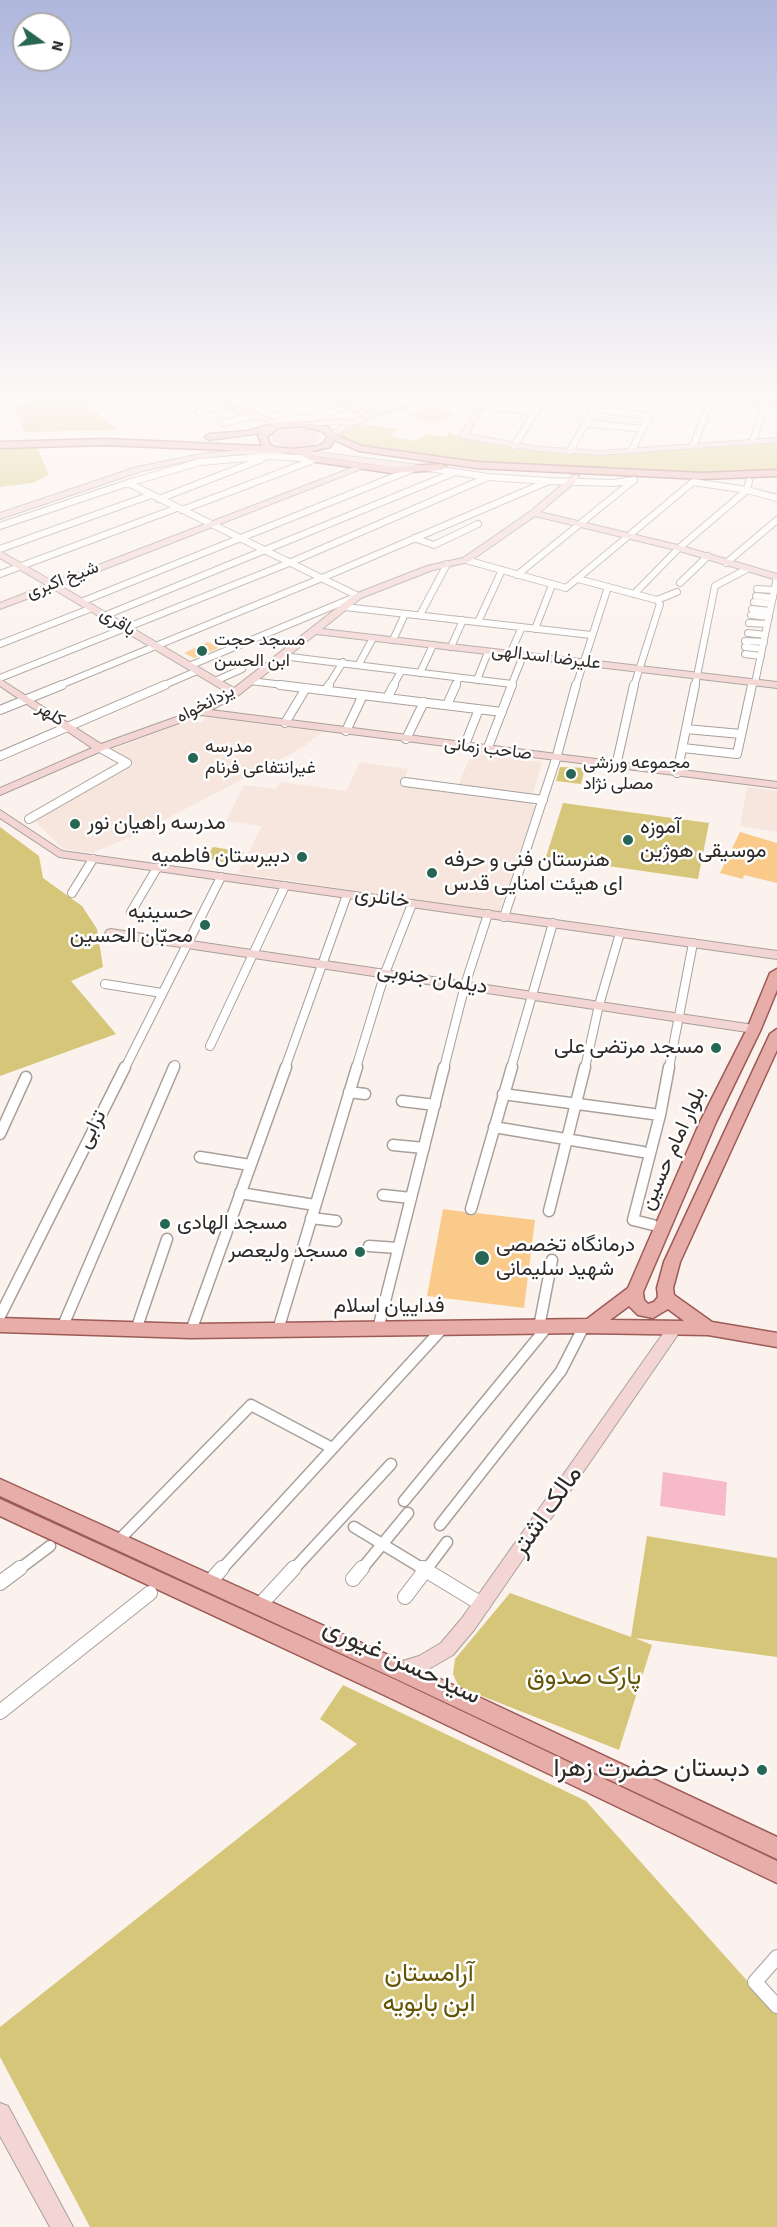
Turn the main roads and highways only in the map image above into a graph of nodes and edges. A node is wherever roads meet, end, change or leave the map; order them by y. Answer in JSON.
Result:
{"nodes":[{"id":1,"x":777,"y":973,"type":"edge"},
{"id":2,"x":777,"y":1034,"type":"edge"},
{"id":3,"x":635,"y":1292,"type":"junction"},
{"id":4,"x":666,"y":1298,"type":"junction"},
{"id":5,"x":0,"y":1325,"type":"edge"},
{"id":6,"x":587,"y":1326,"type":"junction"},
{"id":7,"x":708,"y":1328,"type":"junction"},
{"id":8,"x":777,"y":1340,"type":"edge"},
{"id":9,"x":0,"y":1487,"type":"edge"},
{"id":10,"x":0,"y":1507,"type":"edge"},
{"id":11,"x":777,"y":1848,"type":"edge"},
{"id":12,"x":777,"y":1872,"type":"edge"}],
"edges":[{"from":1,"to":3,"type":"main road","name":"بلوار امام حسین"},
{"from":2,"to":4,"type":"main road"},
{"from":3,"to":4,"type":"main road"},
{"from":3,"to":6,"type":"main road","name":"بلوار امام حسین"},
{"from":4,"to":7,"type":"main road"},
{"from":5,"to":6,"type":"main road","name":"فداییان اسلام"},
{"from":6,"to":7,"type":"main road","name":"فداییان اسلام"},
{"from":7,"to":8,"type":"main road","name":"فداییان اسلام"},
{"from":9,"to":11,"type":"main road","name":"سیدحسن غیوری"},
{"from":10,"to":12,"type":"main road","name":"سیدحسن غیوری"}]}
